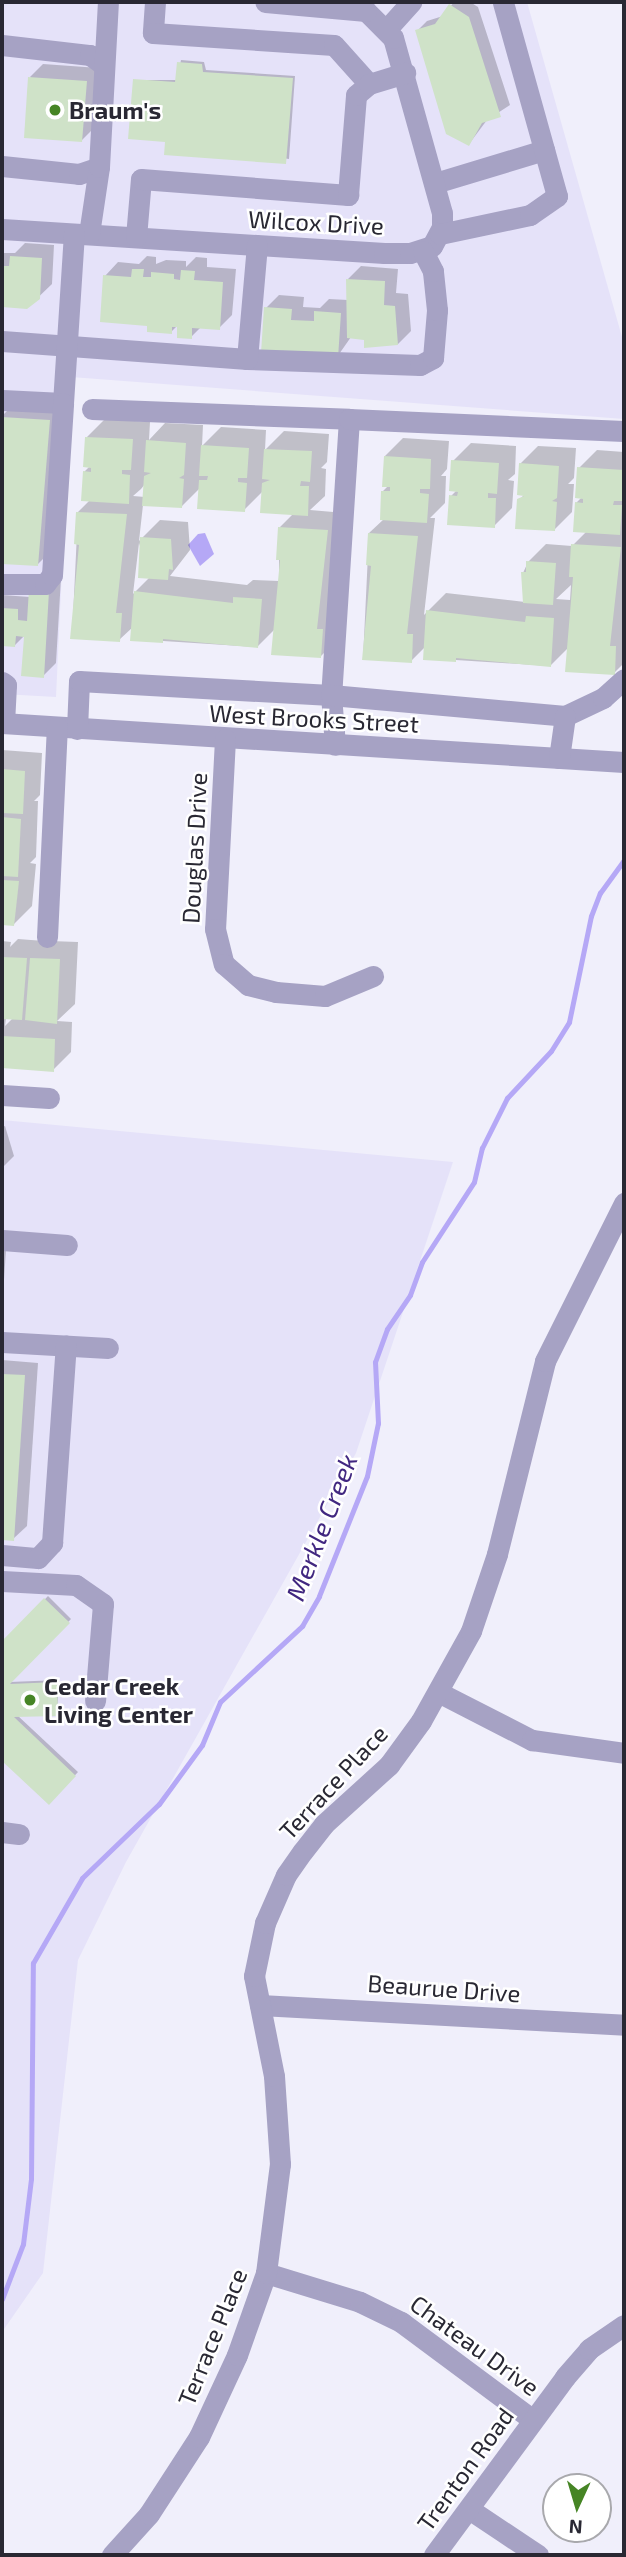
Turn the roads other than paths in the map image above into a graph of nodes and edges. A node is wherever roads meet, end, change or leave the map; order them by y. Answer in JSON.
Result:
{"nodes":[{"id":1,"x":108,"y":2,"type":"edge"},
{"id":2,"x":155,"y":2,"type":"edge"},
{"id":3,"x":265,"y":2,"type":"edge"},
{"id":4,"x":411,"y":2,"type":"edge"},
{"id":5,"x":503,"y":2,"type":"edge"},
{"id":6,"x":309,"y":3,"type":"edge"},
{"id":7,"x":387,"y":30,"type":"junction"},
{"id":8,"x":2,"y":45,"type":"edge"},
{"id":9,"x":97,"y":60,"type":"junction"},
{"id":10,"x":403,"y":67,"type":"junction"},
{"id":11,"x":369,"y":84,"type":"junction"},
{"id":12,"x":544,"y":150,"type":"junction"},
{"id":13,"x":2,"y":166,"type":"edge"},
{"id":14,"x":89,"y":170,"type":"junction"},
{"id":15,"x":435,"y":183,"type":"junction"},
{"id":16,"x":2,"y":229,"type":"edge"},
{"id":17,"x":81,"y":234,"type":"junction"},
{"id":18,"x":439,"y":234,"type":"junction"},
{"id":19,"x":135,"y":237,"type":"junction"},
{"id":20,"x":257,"y":245,"type":"junction"},
{"id":21,"x":423,"y":251,"type":"junction"},
{"id":22,"x":2,"y":341,"type":"edge"},
{"id":23,"x":67,"y":344,"type":"junction"},
{"id":24,"x":247,"y":359,"type":"junction"},
{"id":25,"x":2,"y":400,"type":"edge"},
{"id":26,"x":63,"y":403,"type":"junction"},
{"id":27,"x":92,"y":409,"type":"dead end"},
{"id":28,"x":349,"y":419,"type":"junction"},
{"id":29,"x":624,"y":431,"type":"edge"},
{"id":30,"x":2,"y":584,"type":"edge"},
{"id":31,"x":624,"y":679,"type":"edge"},
{"id":32,"x":2,"y":682,"type":"edge"},
{"id":33,"x":331,"y":695,"type":"junction"},
{"id":34,"x":565,"y":716,"type":"junction"},
{"id":35,"x":3,"y":723,"type":"edge"},
{"id":36,"x":67,"y":728,"type":"junction"},
{"id":37,"x":225,"y":739,"type":"junction"},
{"id":38,"x":335,"y":745,"type":"junction"},
{"id":39,"x":559,"y":758,"type":"junction"},
{"id":40,"x":614,"y":761,"type":"edge"},
{"id":41,"x":47,"y":937,"type":"dead end"},
{"id":42,"x":373,"y":976,"type":"dead end"},
{"id":43,"x":2,"y":1095,"type":"edge"},
{"id":44,"x":49,"y":1098,"type":"dead end"},
{"id":45,"x":624,"y":1203,"type":"edge"},
{"id":46,"x":2,"y":1240,"type":"edge"},
{"id":47,"x":67,"y":1245,"type":"dead end"},
{"id":48,"x":2,"y":1342,"type":"edge"},
{"id":49,"x":66,"y":1345,"type":"junction"},
{"id":50,"x":108,"y":1348,"type":"dead end"},
{"id":51,"x":2,"y":1555,"type":"edge"},
{"id":52,"x":2,"y":1581,"type":"edge"},
{"id":53,"x":438,"y":1692,"type":"junction"},
{"id":54,"x":95,"y":1701,"type":"dead end"},
{"id":55,"x":624,"y":1753,"type":"edge"},
{"id":56,"x":260,"y":2005,"type":"junction"},
{"id":57,"x":624,"y":2025,"type":"edge"},
{"id":58,"x":266,"y":2273,"type":"junction"},
{"id":59,"x":624,"y":2325,"type":"edge"},
{"id":60,"x":533,"y":2420,"type":"junction"},
{"id":61,"x":469,"y":2509,"type":"junction"},
{"id":62,"x":112,"y":2555,"type":"edge"},
{"id":63,"x":434,"y":2555,"type":"edge"},
{"id":64,"x":538,"y":2555,"type":"edge"}],
"edges":[{"from":1,"to":9,"type":"street"},
{"from":2,"to":11,"type":"street"},
{"from":3,"to":6,"type":"street"},
{"from":4,"to":7,"type":"street"},
{"from":5,"to":12,"type":"street"},
{"from":6,"to":7,"type":"street"},
{"from":7,"to":10,"type":"street"},
{"from":8,"to":9,"type":"street"},
{"from":9,"to":14,"type":"street"},
{"from":10,"to":11,"type":"street"},
{"from":10,"to":15,"type":"street"},
{"from":11,"to":19,"type":"street"},
{"from":12,"to":15,"type":"street"},
{"from":12,"to":18,"type":"street"},
{"from":13,"to":14,"type":"street"},
{"from":14,"to":17,"type":"street"},
{"from":15,"to":18,"type":"street"},
{"from":16,"to":17,"type":"street","name":"Wilcox Drive"},
{"from":17,"to":19,"type":"street","name":"Wilcox Drive"},
{"from":17,"to":23,"type":"street"},
{"from":18,"to":21,"type":"street"},
{"from":19,"to":20,"type":"street","name":"Wilcox Drive"},
{"from":20,"to":21,"type":"street","name":"Wilcox Drive"},
{"from":20,"to":24,"type":"street"},
{"from":21,"to":24,"type":"street"},
{"from":22,"to":23,"type":"street"},
{"from":23,"to":24,"type":"street"},
{"from":23,"to":26,"type":"street"},
{"from":25,"to":26,"type":"street"},
{"from":26,"to":30,"type":"street"},
{"from":27,"to":28,"type":"street"},
{"from":28,"to":29,"type":"street"},
{"from":28,"to":33,"type":"street"},
{"from":31,"to":34,"type":"street"},
{"from":32,"to":35,"type":"street"},
{"from":33,"to":34,"type":"street"},
{"from":33,"to":36,"type":"street"},
{"from":33,"to":38,"type":"street"},
{"from":34,"to":39,"type":"street"},
{"from":35,"to":36,"type":"street","name":"West Brooks Street"},
{"from":36,"to":37,"type":"street","name":"West Brooks Street"},
{"from":36,"to":41,"type":"street"},
{"from":37,"to":38,"type":"street","name":"West Brooks Street"},
{"from":37,"to":42,"type":"street","name":"Douglas Drive"},
{"from":38,"to":39,"type":"street","name":"West Brooks Street"},
{"from":39,"to":40,"type":"street","name":"West Brooks Street"},
{"from":43,"to":44,"type":"street"},
{"from":45,"to":53,"type":"street","name":"Terrace Place"},
{"from":46,"to":47,"type":"street"},
{"from":48,"to":49,"type":"street"},
{"from":49,"to":50,"type":"street"},
{"from":49,"to":51,"type":"street"},
{"from":52,"to":54,"type":"street"},
{"from":53,"to":55,"type":"street"},
{"from":53,"to":56,"type":"street","name":"Terrace Place"},
{"from":56,"to":57,"type":"street","name":"Beaurue Drive"},
{"from":56,"to":58,"type":"street","name":"Terrace Place"},
{"from":58,"to":60,"type":"street","name":"Chateau Drive"},
{"from":58,"to":62,"type":"street","name":"Terrace Place"},
{"from":59,"to":60,"type":"street","name":"Trenton Road"},
{"from":60,"to":61,"type":"street","name":"Trenton Road"},
{"from":61,"to":63,"type":"street","name":"Trenton Road"},
{"from":61,"to":64,"type":"street"}]}
